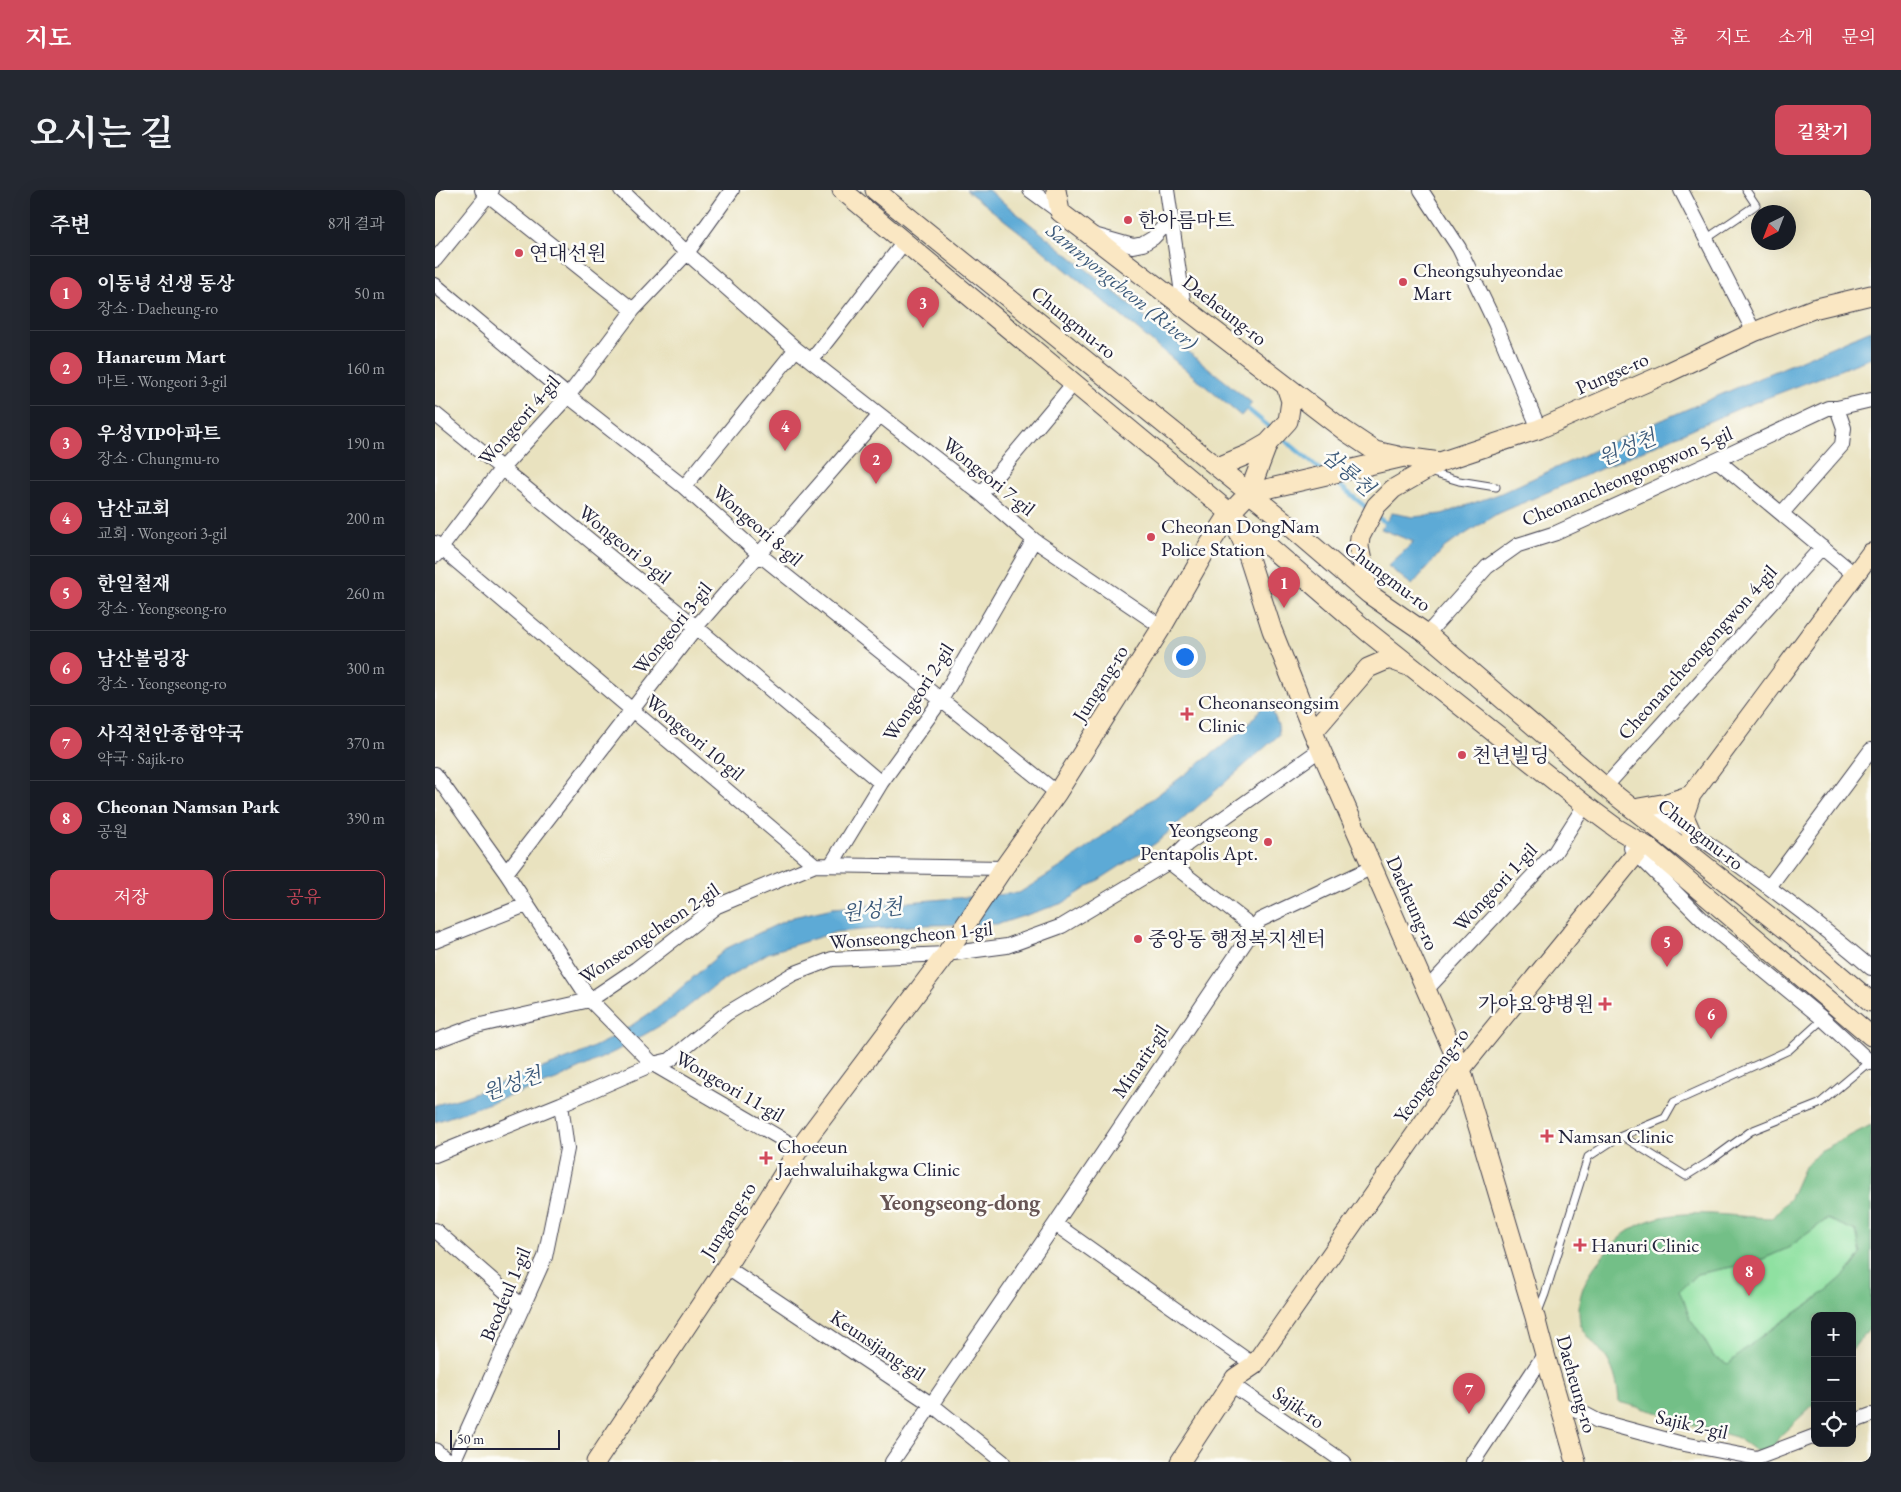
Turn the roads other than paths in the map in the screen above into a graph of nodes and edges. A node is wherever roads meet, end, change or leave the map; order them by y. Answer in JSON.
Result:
{"nodes":[{"id":1,"x":621,"y":190,"type":"edge"},
{"id":2,"x":732,"y":190,"type":"edge"},
{"id":3,"x":842,"y":190,"type":"edge"},
{"id":4,"x":875,"y":190,"type":"edge"},
{"id":5,"x":1030,"y":190,"type":"edge"},
{"id":6,"x":1056,"y":190,"type":"edge"},
{"id":7,"x":1167,"y":190,"type":"edge"},
{"id":8,"x":1421,"y":190,"type":"edge"},
{"id":9,"x":1681,"y":190,"type":"edge"},
{"id":10,"x":1746,"y":190,"type":"edge"},
{"id":11,"x":488,"y":192,"type":"edge"},
{"id":12,"x":1060,"y":212,"type":"junction"},
{"id":13,"x":1171,"y":219,"type":"junction"},
{"id":14,"x":1089,"y":234,"type":"junction"},
{"id":15,"x":1706,"y":239,"type":"junction"},
{"id":16,"x":905,"y":241,"type":"junction"},
{"id":17,"x":687,"y":253,"type":"junction"},
{"id":18,"x":435,"y":260,"type":"edge"},
{"id":19,"x":435,"y":285,"type":"edge"},
{"id":20,"x":1871,"y":295,"type":"edge"},
{"id":21,"x":1183,"y":306,"type":"junction"},
{"id":22,"x":633,"y":310,"type":"junction"},
{"id":23,"x":1754,"y":332,"type":"junction"},
{"id":24,"x":796,"y":348,"type":"junction"},
{"id":25,"x":812,"y":360,"type":"junction"},
{"id":26,"x":1074,"y":383,"type":"junction"},
{"id":27,"x":1286,"y":386,"type":"junction"},
{"id":28,"x":569,"y":396,"type":"junction"},
{"id":29,"x":1871,"y":400,"type":"edge"},
{"id":30,"x":1837,"y":408,"type":"junction"},
{"id":31,"x":435,"y":414,"type":"edge"},
{"id":32,"x":880,"y":416,"type":"junction"},
{"id":33,"x":1539,"y":429,"type":"junction"},
{"id":34,"x":1268,"y":443,"type":"junction"},
{"id":35,"x":1404,"y":458,"type":"junction"},
{"id":36,"x":1717,"y":460,"type":"junction"},
{"id":37,"x":1432,"y":466,"type":"junction"},
{"id":38,"x":1217,"y":467,"type":"junction"},
{"id":39,"x":502,"y":468,"type":"junction"},
{"id":40,"x":684,"y":487,"type":"junction"},
{"id":41,"x":1497,"y":487,"type":"dead end"},
{"id":42,"x":1249,"y":493,"type":"junction"},
{"id":43,"x":981,"y":494,"type":"junction"},
{"id":44,"x":1230,"y":513,"type":"junction"},
{"id":45,"x":1782,"y":513,"type":"junction"},
{"id":46,"x":1035,"y":540,"type":"junction"},
{"id":47,"x":1822,"y":547,"type":"junction"},
{"id":48,"x":437,"y":549,"type":"edge"},
{"id":49,"x":1871,"y":553,"type":"edge"},
{"id":50,"x":760,"y":555,"type":"junction"},
{"id":51,"x":1201,"y":558,"type":"junction"},
{"id":52,"x":1253,"y":572,"type":"junction"},
{"id":53,"x":1855,"y":575,"type":"junction"},
{"id":54,"x":1369,"y":594,"type":"junction"},
{"id":55,"x":1162,"y":627,"type":"junction"},
{"id":56,"x":696,"y":628,"type":"junction"},
{"id":57,"x":1427,"y":634,"type":"junction"},
{"id":58,"x":1414,"y":668,"type":"junction"},
{"id":59,"x":941,"y":700,"type":"junction"},
{"id":60,"x":632,"y":710,"type":"junction"},
{"id":61,"x":1317,"y":740,"type":"junction"},
{"id":62,"x":1871,"y":750,"type":"edge"},
{"id":63,"x":435,"y":774,"type":"edge"},
{"id":64,"x":881,"y":783,"type":"junction"},
{"id":65,"x":1605,"y":788,"type":"junction"},
{"id":66,"x":1057,"y":793,"type":"junction"},
{"id":67,"x":1691,"y":796,"type":"junction"},
{"id":68,"x":1585,"y":805,"type":"junction"},
{"id":69,"x":1633,"y":807,"type":"junction"},
{"id":70,"x":1616,"y":828,"type":"junction"},
{"id":71,"x":1691,"y":832,"type":"junction"},
{"id":72,"x":1636,"y":854,"type":"junction"},
{"id":73,"x":1169,"y":862,"type":"junction"},
{"id":74,"x":815,"y":865,"type":"junction"},
{"id":75,"x":831,"y":865,"type":"junction"},
{"id":76,"x":1373,"y":867,"type":"junction"},
{"id":77,"x":1002,"y":871,"type":"junction"},
{"id":78,"x":506,"y":873,"type":"junction"},
{"id":79,"x":1769,"y":887,"type":"junction"},
{"id":80,"x":526,"y":905,"type":"junction"},
{"id":81,"x":1257,"y":924,"type":"junction"},
{"id":82,"x":435,"y":941,"type":"edge"},
{"id":83,"x":946,"y":954,"type":"junction"},
{"id":84,"x":1871,"y":968,"type":"edge"},
{"id":85,"x":1427,"y":989,"type":"junction"},
{"id":86,"x":591,"y":1000,"type":"junction"},
{"id":87,"x":1871,"y":1002,"type":"edge"},
{"id":88,"x":1823,"y":1019,"type":"junction"},
{"id":89,"x":1871,"y":1036,"type":"edge"},
{"id":90,"x":435,"y":1041,"type":"edge"},
{"id":91,"x":1870,"y":1062,"type":"edge"},
{"id":92,"x":653,"y":1064,"type":"junction"},
{"id":93,"x":1461,"y":1069,"type":"junction"},
{"id":94,"x":561,"y":1104,"type":"junction"},
{"id":95,"x":1622,"y":1136,"type":"junction"},
{"id":96,"x":799,"y":1149,"type":"junction"},
{"id":97,"x":435,"y":1156,"type":"edge"},
{"id":98,"x":1055,"y":1224,"type":"junction"},
{"id":99,"x":435,"y":1230,"type":"edge"},
{"id":100,"x":726,"y":1267,"type":"junction"},
{"id":101,"x":522,"y":1306,"type":"junction"},
{"id":102,"x":1535,"y":1317,"type":"junction"},
{"id":103,"x":1544,"y":1355,"type":"junction"},
{"id":104,"x":1254,"y":1365,"type":"junction"},
{"id":105,"x":1231,"y":1384,"type":"junction"},
{"id":106,"x":931,"y":1404,"type":"junction"},
{"id":107,"x":1560,"y":1404,"type":"junction"},
{"id":108,"x":1871,"y":1415,"type":"edge"},
{"id":109,"x":1856,"y":1421,"type":"edge"},
{"id":110,"x":1811,"y":1438,"type":"edge"},
{"id":111,"x":435,"y":1450,"type":"edge"},
{"id":112,"x":1758,"y":1460,"type":"edge"},
{"id":113,"x":451,"y":1462,"type":"edge"},
{"id":114,"x":596,"y":1462,"type":"edge"},
{"id":115,"x":892,"y":1462,"type":"edge"},
{"id":116,"x":1003,"y":1462,"type":"edge"},
{"id":117,"x":1179,"y":1462,"type":"edge"},
{"id":118,"x":1344,"y":1462,"type":"edge"},
{"id":119,"x":1473,"y":1462,"type":"edge"},
{"id":120,"x":1576,"y":1462,"type":"edge"}],
"edges":[{"from":1,"to":17,"type":"street","name":"Wongeori 7-gil"},
{"from":2,"to":17,"type":"street","name":"Wongeori 4-gil"},
{"from":3,"to":16,"type":"street"},
{"from":4,"to":38,"type":"street","name":"Chungmu-ro"},
{"from":5,"to":12,"type":"street"},
{"from":6,"to":12,"type":"street"},
{"from":7,"to":13,"type":"street"},
{"from":8,"to":33,"type":"street"},
{"from":9,"to":15,"type":"street"},
{"from":10,"to":15,"type":"lane"},
{"from":11,"to":18,"type":"street"},
{"from":11,"to":22,"type":"street"},
{"from":12,"to":14,"type":"street","name":"Daeheung-ro"},
{"from":13,"to":14,"type":"street"},
{"from":13,"to":21,"type":"street"},
{"from":14,"to":21,"type":"street","name":"Daeheung-ro"},
{"from":15,"to":23,"type":"street"},
{"from":16,"to":25,"type":"street"},
{"from":16,"to":26,"type":"street"},
{"from":17,"to":22,"type":"street","name":"Wongeori 4-gil"},
{"from":17,"to":24,"type":"street","name":"Wongeori 7-gil"},
{"from":19,"to":28,"type":"street","name":"Wongeori 8-gil"},
{"from":20,"to":23,"type":"street","name":"Pungse-ro"},
{"from":21,"to":27,"type":"street","name":"Daeheung-ro"},
{"from":22,"to":28,"type":"street","name":"Wongeori 4-gil"},
{"from":23,"to":33,"type":"street","name":"Pungse-ro"},
{"from":24,"to":25,"type":"street","name":"Wongeori 7-gil"},
{"from":24,"to":40,"type":"street"},
{"from":25,"to":32,"type":"street","name":"Wongeori 7-gil"},
{"from":26,"to":43,"type":"street"},
{"from":26,"to":44,"type":"street"},
{"from":27,"to":34,"type":"street"},
{"from":27,"to":35,"type":"street","name":"Daeheung-ro"},
{"from":28,"to":39,"type":"street","name":"Wongeori 4-gil"},
{"from":28,"to":40,"type":"street","name":"Wongeori 8-gil"},
{"from":29,"to":30,"type":"street","name":"Cheonancheongongwon 5-gil"},
{"from":30,"to":36,"type":"street","name":"Cheonancheongongwon 5-gil"},
{"from":30,"to":45,"type":"street"},
{"from":31,"to":39,"type":"street","name":"Wongeori 9-gil"},
{"from":32,"to":43,"type":"street","name":"Wongeori 7-gil"},
{"from":32,"to":50,"type":"street","name":"Wongeori 3-gil"},
{"from":33,"to":37,"type":"street","name":"Pungse-ro"},
{"from":34,"to":38,"type":"street"},
{"from":34,"to":42,"type":"street"},
{"from":35,"to":37,"type":"street","name":"Pungse-ro"},
{"from":35,"to":42,"type":"street","name":"Pungse-ro"},
{"from":36,"to":45,"type":"street"},
{"from":36,"to":57,"type":"street","name":"Cheonancheongongwon 5-gil"},
{"from":37,"to":41,"type":"lane"},
{"from":37,"to":54,"type":"street"},
{"from":38,"to":42,"type":"street","name":"Chungmu-ro"},
{"from":39,"to":48,"type":"street","name":"Wongeori 4-gil"},
{"from":39,"to":56,"type":"street","name":"Wongeori 9-gil"},
{"from":40,"to":50,"type":"street","name":"Wongeori 8-gil"},
{"from":42,"to":44,"type":"street","name":"Jungang-ro"},
{"from":42,"to":54,"type":"street","name":"Chungmu-ro"},
{"from":43,"to":46,"type":"street","name":"Wongeori 7-gil"},
{"from":44,"to":51,"type":"street","name":"Jungang-ro"},
{"from":44,"to":52,"type":"street","name":"Daeheung-ro"},
{"from":44,"to":58,"type":"street"},
{"from":45,"to":47,"type":"street"},
{"from":46,"to":55,"type":"street","name":"Wongeori 7-gil"},
{"from":46,"to":59,"type":"street","name":"Wongeori 2-gil"},
{"from":47,"to":53,"type":"street"},
{"from":47,"to":65,"type":"street","name":"Cheonancheongongwon 4-gil"},
{"from":48,"to":60,"type":"street","name":"Wongeori 10-gil"},
{"from":49,"to":53,"type":"street"},
{"from":50,"to":56,"type":"street","name":"Wongeori 3-gil"},
{"from":50,"to":59,"type":"street","name":"Wongeori 8-gil"},
{"from":51,"to":52,"type":"street"},
{"from":51,"to":55,"type":"street","name":"Jungang-ro"},
{"from":52,"to":61,"type":"street","name":"Daeheung-ro"},
{"from":53,"to":67,"type":"street"},
{"from":54,"to":57,"type":"street","name":"Chungmu-ro"},
{"from":55,"to":66,"type":"street","name":"Jungang-ro"},
{"from":56,"to":60,"type":"street","name":"Wongeori 3-gil"},
{"from":56,"to":64,"type":"street","name":"Wongeori 9-gil"},
{"from":57,"to":65,"type":"street","name":"Chungmu-ro"},
{"from":58,"to":61,"type":"street"},
{"from":58,"to":68,"type":"street"},
{"from":59,"to":64,"type":"street","name":"Wongeori 2-gil"},
{"from":59,"to":66,"type":"street","name":"Wongeori 8-gil"},
{"from":60,"to":74,"type":"street","name":"Wongeori 10-gil"},
{"from":60,"to":78,"type":"street","name":"Wongeori 3-gil"},
{"from":61,"to":73,"type":"street","name":"Wonseongcheon 1-gil"},
{"from":61,"to":76,"type":"street","name":"Daeheung-ro"},
{"from":62,"to":79,"type":"street"},
{"from":63,"to":78,"type":"street"},
{"from":64,"to":75,"type":"street","name":"Wongeori 2-gil"},
{"from":65,"to":69,"type":"street","name":"Chungmu-ro"},
{"from":66,"to":77,"type":"street","name":"Jungang-ro"},
{"from":67,"to":69,"type":"street"},
{"from":67,"to":71,"type":"street"},
{"from":68,"to":70,"type":"street"},
{"from":68,"to":85,"type":"street","name":"Wongeori 1-gil"},
{"from":69,"to":71,"type":"street"},
{"from":69,"to":87,"type":"street","name":"Chungmu-ro"},
{"from":70,"to":72,"type":"street"},
{"from":70,"to":89,"type":"street"},
{"from":71,"to":79,"type":"street"},
{"from":72,"to":88,"type":"street"},
{"from":72,"to":93,"type":"street","name":"Yeongseong-ro"},
{"from":73,"to":81,"type":"street"},
{"from":73,"to":83,"type":"street","name":"Wonseongcheon 1-gil"},
{"from":74,"to":75,"type":"street","name":"Wonseongcheon 2-gil"},
{"from":74,"to":86,"type":"street","name":"Wonseongcheon 2-gil"},
{"from":75,"to":77,"type":"street","name":"Wonseongcheon 2-gil"},
{"from":76,"to":81,"type":"street"},
{"from":76,"to":85,"type":"street","name":"Daeheung-ro"},
{"from":77,"to":83,"type":"street","name":"Jungang-ro"},
{"from":78,"to":80,"type":"street"},
{"from":79,"to":84,"type":"street"},
{"from":80,"to":82,"type":"street"},
{"from":80,"to":86,"type":"street"},
{"from":81,"to":98,"type":"street","name":"Minarit-gil"},
{"from":83,"to":92,"type":"street","name":"Wonseongcheon 1-gil"},
{"from":83,"to":96,"type":"street","name":"Jungang-ro"},
{"from":85,"to":93,"type":"street","name":"Daeheung-ro"},
{"from":86,"to":90,"type":"street","name":"Wonseongcheon 2-gil"},
{"from":86,"to":92,"type":"street","name":"Wongeori 11-gil"},
{"from":88,"to":91,"type":"street"},
{"from":88,"to":95,"type":"lane","name":"Daeheung-ro"},
{"from":91,"to":95,"type":"lane"},
{"from":92,"to":94,"type":"street","name":"Wonseongcheon 1-gil"},
{"from":92,"to":96,"type":"street","name":"Wongeori 11-gil"},
{"from":93,"to":102,"type":"street","name":"Daeheung-ro"},
{"from":93,"to":104,"type":"street","name":"Yeongseong-ro"},
{"from":94,"to":97,"type":"street","name":"Wonseongcheon 1-gil"},
{"from":94,"to":101,"type":"street","name":"Beodeul 1-gil"},
{"from":95,"to":102,"type":"lane","name":"Daeheung-ro"},
{"from":96,"to":100,"type":"street","name":"Jungang-ro"},
{"from":98,"to":104,"type":"street"},
{"from":98,"to":106,"type":"street","name":"Minarit-gil"},
{"from":99,"to":101,"type":"street"},
{"from":100,"to":106,"type":"street","name":"Keunsijang-gil"},
{"from":100,"to":114,"type":"street","name":"Jungang-ro"},
{"from":101,"to":113,"type":"street","name":"Beodeul 1-gil"},
{"from":102,"to":103,"type":"street","name":"Daeheung-ro"},
{"from":103,"to":107,"type":"street","name":"Daeheung-ro"},
{"from":103,"to":119,"type":"street"},
{"from":104,"to":105,"type":"street","name":"Yeongseong-ro"},
{"from":105,"to":117,"type":"street","name":"Yeongseong-ro"},
{"from":105,"to":118,"type":"street","name":"Sajik-ro"},
{"from":106,"to":115,"type":"street","name":"Minarit-gil"},
{"from":106,"to":116,"type":"street","name":"Keunsijang-gil"},
{"from":107,"to":112,"type":"street","name":"Sajik 2-gil"},
{"from":107,"to":120,"type":"street","name":"Daeheung-ro"},
{"from":108,"to":109,"type":"street"},
{"from":110,"to":112,"type":"street","name":"Sajik 2-gil"},
{"from":111,"to":113,"type":"street"}]}
